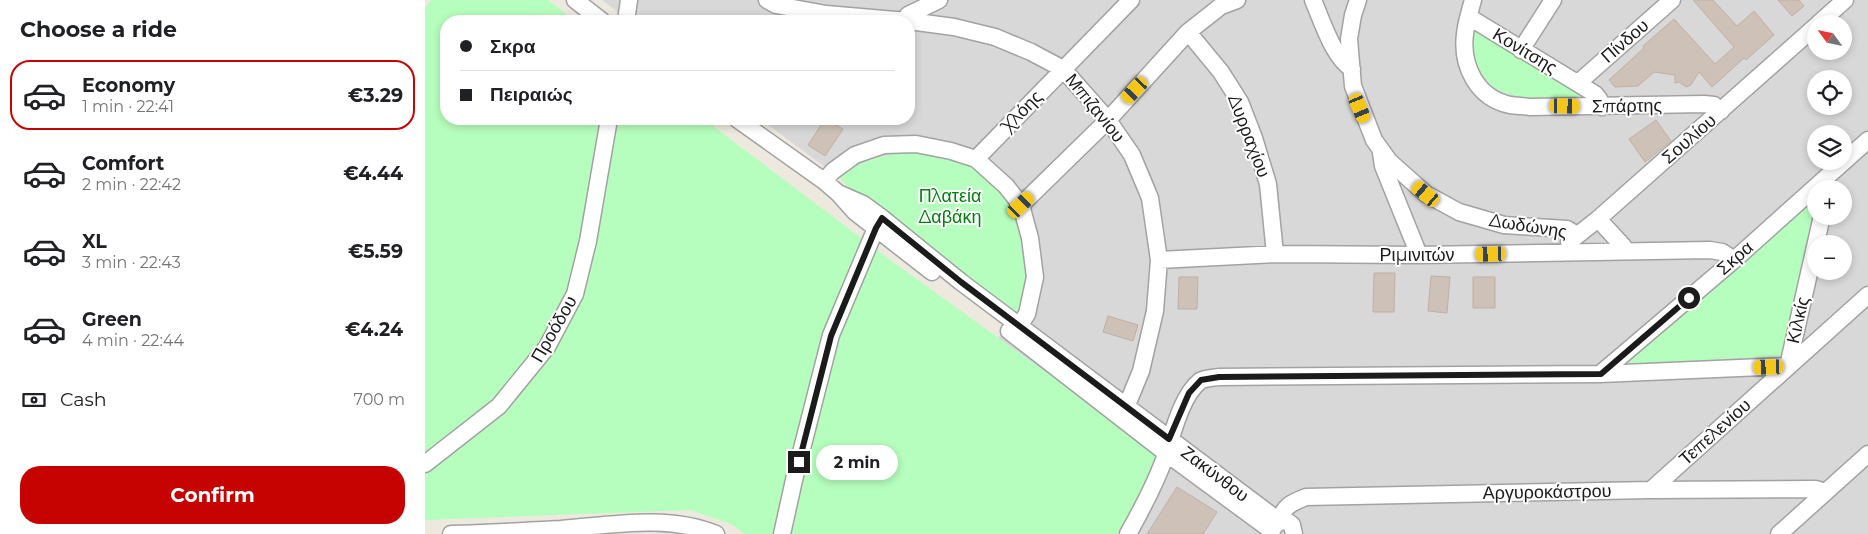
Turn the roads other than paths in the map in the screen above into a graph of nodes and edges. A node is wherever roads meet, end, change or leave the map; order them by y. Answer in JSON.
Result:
{"nodes":[{"id":1,"x":575,"y":0,"type":"edge"},
{"id":2,"x":629,"y":0,"type":"edge"},
{"id":3,"x":767,"y":0,"type":"edge"},
{"id":4,"x":939,"y":0,"type":"edge"},
{"id":5,"x":1131,"y":0,"type":"edge"},
{"id":6,"x":1237,"y":0,"type":"edge"},
{"id":7,"x":1313,"y":0,"type":"edge"},
{"id":8,"x":1358,"y":0,"type":"edge"},
{"id":9,"x":1473,"y":0,"type":"edge"},
{"id":10,"x":1553,"y":0,"type":"edge"},
{"id":11,"x":1672,"y":0,"type":"edge"},
{"id":12,"x":1845,"y":0,"type":"edge"},
{"id":13,"x":594,"y":15,"type":"edge"},
{"id":14,"x":627,"y":15,"type":"edge"},
{"id":15,"x":838,"y":15,"type":"edge"},
{"id":16,"x":908,"y":15,"type":"edge"},
{"id":17,"x":1828,"y":15,"type":"edge"},
{"id":18,"x":1469,"y":17,"type":"junction"},
{"id":19,"x":915,"y":22,"type":"edge"},
{"id":20,"x":1188,"y":32,"type":"junction"},
{"id":21,"x":1807,"y":34,"type":"edge"},
{"id":22,"x":1521,"y":50,"type":"junction"},
{"id":23,"x":1063,"y":69,"type":"junction"},
{"id":24,"x":1352,"y":69,"type":"junction"},
{"id":25,"x":1578,"y":83,"type":"junction"},
{"id":26,"x":1601,"y":107,"type":"junction"},
{"id":27,"x":1721,"y":111,"type":"junction"},
{"id":28,"x":1108,"y":120,"type":"junction"},
{"id":29,"x":608,"y":125,"type":"edge"},
{"id":30,"x":745,"y":125,"type":"edge"},
{"id":31,"x":1868,"y":140,"type":"edge"},
{"id":32,"x":1381,"y":151,"type":"junction"},
{"id":33,"x":976,"y":159,"type":"junction"},
{"id":34,"x":1830,"y":180,"type":"edge"},
{"id":35,"x":824,"y":181,"type":"junction"},
{"id":36,"x":838,"y":193,"type":"junction"},
{"id":37,"x":1807,"y":200,"type":"edge"},
{"id":38,"x":1021,"y":205,"type":"junction"},
{"id":39,"x":855,"y":212,"type":"junction"},
{"id":40,"x":1598,"y":219,"type":"junction"},
{"id":41,"x":879,"y":223,"type":"junction"},
{"id":42,"x":1820,"y":225,"type":"edge"},
{"id":43,"x":1577,"y":234,"type":"junction"},
{"id":44,"x":893,"y":241,"type":"junction"},
{"id":45,"x":1624,"y":251,"type":"junction"},
{"id":46,"x":1564,"y":252,"type":"junction"},
{"id":47,"x":866,"y":253,"type":"junction"},
{"id":48,"x":1275,"y":254,"type":"junction"},
{"id":49,"x":1419,"y":256,"type":"junction"},
{"id":50,"x":1159,"y":260,"type":"junction"},
{"id":51,"x":1734,"y":260,"type":"junction"},
{"id":52,"x":1868,"y":295,"type":"edge"},
{"id":53,"x":1019,"y":326,"type":"junction"},
{"id":54,"x":1788,"y":366,"type":"junction"},
{"id":55,"x":1601,"y":374,"type":"junction"},
{"id":56,"x":1124,"y":413,"type":"junction"},
{"id":57,"x":1167,"y":446,"type":"junction"},
{"id":58,"x":1868,"y":454,"type":"edge"},
{"id":59,"x":425,"y":464,"type":"edge"},
{"id":60,"x":1651,"y":490,"type":"junction"},
{"id":61,"x":1825,"y":492,"type":"junction"},
{"id":62,"x":1275,"y":529,"type":"edge"},
{"id":63,"x":523,"y":533,"type":"edge"},
{"id":64,"x":451,"y":534,"type":"edge"},
{"id":65,"x":716,"y":534,"type":"edge"},
{"id":66,"x":782,"y":534,"type":"edge"},
{"id":67,"x":1128,"y":534,"type":"edge"},
{"id":68,"x":1295,"y":534,"type":"edge"},
{"id":69,"x":1779,"y":534,"type":"edge"}],
"edges":[{"from":1,"to":13,"type":"street"},
{"from":2,"to":14,"type":"street"},
{"from":3,"to":15,"type":"street","name":"Μπιζανίου"},
{"from":4,"to":16,"type":"street"},
{"from":5,"to":23,"type":"street","name":"Χλόης"},
{"from":6,"to":20,"type":"street"},
{"from":7,"to":24,"type":"street"},
{"from":8,"to":24,"type":"street","name":"Δωδώνης"},
{"from":9,"to":18,"type":"street","name":"Σπάρτης"},
{"from":10,"to":22,"type":"street"},
{"from":11,"to":25,"type":"street","name":"Πίνδου"},
{"from":12,"to":17,"type":"street","name":"Σουλίου"},
{"from":18,"to":22,"type":"street","name":"Κονίτσης"},
{"from":18,"to":26,"type":"street","name":"Σπάρτης"},
{"from":19,"to":23,"type":"street","name":"Μπιζανίου"},
{"from":20,"to":28,"type":"street"},
{"from":20,"to":48,"type":"street","name":"Δυρραχίου"},
{"from":21,"to":27,"type":"street","name":"Σουλίου"},
{"from":22,"to":25,"type":"street","name":"Κονίτσης"},
{"from":23,"to":28,"type":"street","name":"Μπιζανίου"},
{"from":23,"to":33,"type":"street","name":"Χλόης"},
{"from":24,"to":32,"type":"street","name":"Δωδώνης"},
{"from":25,"to":26,"type":"street","name":"Κονίτσης"},
{"from":26,"to":27,"type":"street","name":"Σπάρτης"},
{"from":27,"to":40,"type":"street","name":"Σουλίου"},
{"from":28,"to":38,"type":"street"},
{"from":28,"to":50,"type":"street","name":"Μπιζανίου"},
{"from":29,"to":59,"type":"street","name":"Προόδου"},
{"from":30,"to":35,"type":"street","name":"Ζακύνθου"},
{"from":31,"to":34,"type":"street","name":"Σκρα"},
{"from":32,"to":43,"type":"street","name":"Δωδώνης"},
{"from":32,"to":49,"type":"street","name":"Δωδώνης"},
{"from":33,"to":35,"type":"street"},
{"from":33,"to":38,"type":"street"},
{"from":35,"to":36,"type":"street","name":"Ζακύνθου"},
{"from":36,"to":39,"type":"street","name":"Ζακύνθου"},
{"from":36,"to":41,"type":"street","name":"Ζακύνθου"},
{"from":37,"to":51,"type":"street","name":"Σκρα"},
{"from":38,"to":53,"type":"street"},
{"from":39,"to":41,"type":"street","name":"Ζακύνθου"},
{"from":39,"to":47,"type":"street"},
{"from":40,"to":43,"type":"street","name":"Σουλίου"},
{"from":40,"to":45,"type":"street"},
{"from":41,"to":44,"type":"street","name":"Ζακύνθου"},
{"from":41,"to":47,"type":"street"},
{"from":41,"to":53,"type":"street","name":"Ζακύνθου"},
{"from":42,"to":54,"type":"street","name":"Κιλκίς"},
{"from":43,"to":46,"type":"street","name":"Σουλίου"},
{"from":44,"to":47,"type":"street"},
{"from":44,"to":56,"type":"street","name":"Ζακύνθου"},
{"from":45,"to":46,"type":"street","name":"Ριμινιτών"},
{"from":45,"to":51,"type":"street","name":"Ριμινιτών"},
{"from":46,"to":49,"type":"street","name":"Ριμινιτών"},
{"from":47,"to":66,"type":"street"},
{"from":48,"to":49,"type":"street","name":"Ριμινιτών"},
{"from":48,"to":50,"type":"street","name":"Ριμινιτών"},
{"from":50,"to":56,"type":"street","name":"Μπιζανίου"},
{"from":51,"to":55,"type":"street","name":"Σκρα"},
{"from":52,"to":54,"type":"street","name":"Τεπελενίου"},
{"from":53,"to":56,"type":"street","name":"Ζακύνθου"},
{"from":54,"to":55,"type":"street"},
{"from":54,"to":60,"type":"street","name":"Τεπελενίου"},
{"from":55,"to":57,"type":"street"},
{"from":56,"to":57,"type":"street","name":"Ζακύνθου"},
{"from":57,"to":62,"type":"street","name":"Ζακύνθου"},
{"from":57,"to":67,"type":"street"},
{"from":58,"to":61,"type":"street"},
{"from":60,"to":61,"type":"street","name":"Αργυροκάστρου"},
{"from":60,"to":62,"type":"street","name":"Αργυροκάστρου"},
{"from":61,"to":69,"type":"street"},
{"from":62,"to":68,"type":"street","name":"Ζακύνθου"},
{"from":63,"to":64,"type":"street"},
{"from":63,"to":65,"type":"street"}]}
